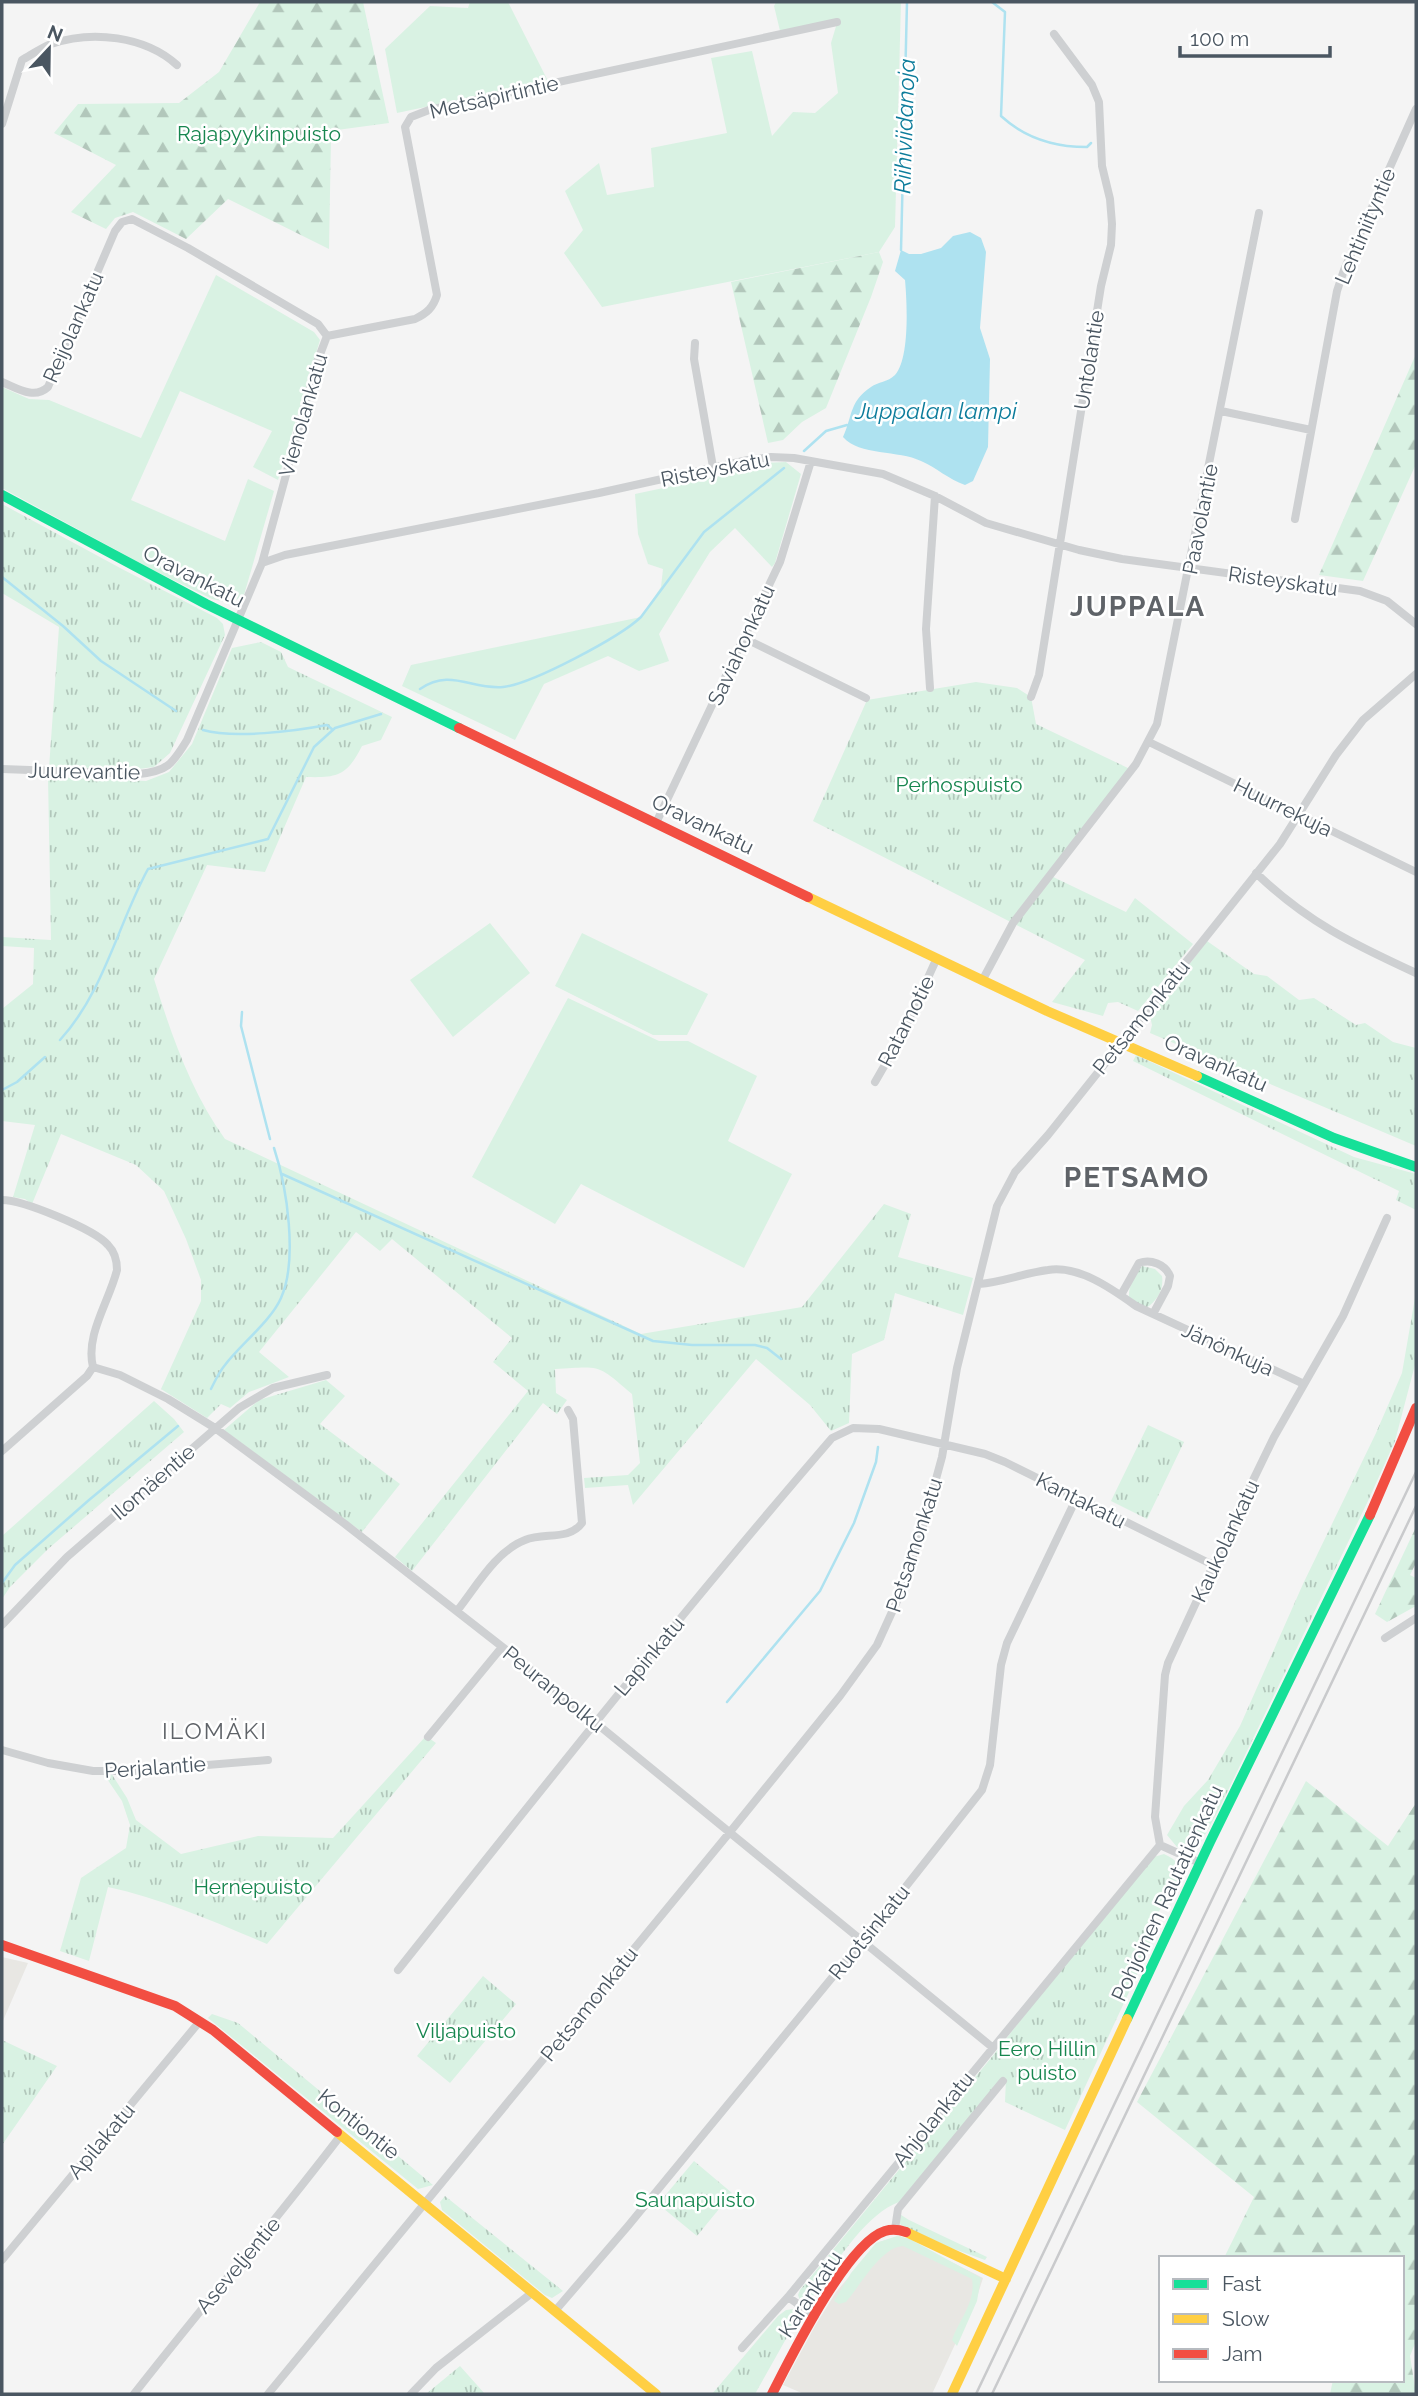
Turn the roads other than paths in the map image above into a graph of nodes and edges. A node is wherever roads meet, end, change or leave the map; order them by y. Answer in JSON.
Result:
{"nodes":[{"id":1,"x":837,"y":22,"type":"dead end"},
{"id":2,"x":1054,"y":34,"type":"dead end"},
{"id":3,"x":177,"y":65,"type":"dead end"},
{"id":4,"x":1416,"y":109,"type":"edge"},
{"id":5,"x":2,"y":124,"type":"edge"},
{"id":6,"x":1259,"y":213,"type":"dead end"},
{"id":7,"x":122,"y":222,"type":"joint"},
{"id":8,"x":327,"y":336,"type":"junction"},
{"id":9,"x":695,"y":343,"type":"dead end"},
{"id":10,"x":2,"y":382,"type":"edge"},
{"id":11,"x":1221,"y":411,"type":"junction"},
{"id":12,"x":1311,"y":430,"type":"junction"},
{"id":13,"x":811,"y":461,"type":"junction"},
{"id":14,"x":713,"y":467,"type":"junction"},
{"id":15,"x":2,"y":495,"type":"edge"},
{"id":16,"x":935,"y":496,"type":"junction"},
{"id":17,"x":1295,"y":519,"type":"dead end"},
{"id":18,"x":1061,"y":545,"type":"junction"},
{"id":19,"x":262,"y":564,"type":"junction"},
{"id":20,"x":1190,"y":568,"type":"junction"},
{"id":21,"x":239,"y":620,"type":"junction"},
{"id":22,"x":1416,"y":624,"type":"edge"},
{"id":23,"x":744,"y":638,"type":"junction"},
{"id":24,"x":1416,"y":674,"type":"edge"},
{"id":25,"x":930,"y":688,"type":"dead end"},
{"id":26,"x":1031,"y":697,"type":"dead end"},
{"id":27,"x":866,"y":698,"type":"dead end"},
{"id":28,"x":1149,"y":742,"type":"junction"},
{"id":29,"x":2,"y":769,"type":"edge"},
{"id":30,"x":1297,"y":814,"type":"junction"},
{"id":31,"x":656,"y":823,"type":"junction"},
{"id":32,"x":1416,"y":872,"type":"edge"},
{"id":33,"x":1256,"y":873,"type":"junction"},
{"id":34,"x":936,"y":960,"type":"junction"},
{"id":35,"x":1416,"y":973,"type":"edge"},
{"id":36,"x":982,"y":981,"type":"junction"},
{"id":37,"x":1121,"y":1042,"type":"junction"},
{"id":38,"x":875,"y":1082,"type":"dead end"},
{"id":39,"x":1416,"y":1165,"type":"edge"},
{"id":40,"x":2,"y":1200,"type":"edge"},
{"id":41,"x":1387,"y":1218,"type":"dead end"},
{"id":42,"x":979,"y":1284,"type":"junction"},
{"id":43,"x":1121,"y":1295,"type":"junction"},
{"id":44,"x":1153,"y":1314,"type":"junction"},
{"id":45,"x":93,"y":1367,"type":"junction"},
{"id":46,"x":327,"y":1375,"type":"dead end"},
{"id":47,"x":1304,"y":1384,"type":"junction"},
{"id":48,"x":1416,"y":1408,"type":"edge"},
{"id":49,"x":568,"y":1410,"type":"dead end"},
{"id":50,"x":215,"y":1428,"type":"junction"},
{"id":51,"x":945,"y":1445,"type":"junction"},
{"id":52,"x":2,"y":1451,"type":"edge"},
{"id":53,"x":1076,"y":1499,"type":"junction"},
{"id":54,"x":1213,"y":1565,"type":"junction"},
{"id":55,"x":457,"y":1611,"type":"junction"},
{"id":56,"x":1416,"y":1618,"type":"edge"},
{"id":57,"x":2,"y":1625,"type":"edge"},
{"id":58,"x":1385,"y":1638,"type":"dead end"},
{"id":59,"x":502,"y":1647,"type":"junction"},
{"id":60,"x":595,"y":1722,"type":"junction"},
{"id":61,"x":428,"y":1737,"type":"dead end"},
{"id":62,"x":2,"y":1750,"type":"edge"},
{"id":63,"x":268,"y":1760,"type":"dead end"},
{"id":64,"x":730,"y":1832,"type":"junction"},
{"id":65,"x":1160,"y":1845,"type":"junction"},
{"id":66,"x":1200,"y":1863,"type":"junction"},
{"id":67,"x":863,"y":1939,"type":"junction"},
{"id":68,"x":2,"y":1945,"type":"edge"},
{"id":69,"x":398,"y":1970,"type":"dead end"},
{"id":70,"x":200,"y":2021,"type":"junction"},
{"id":71,"x":992,"y":2047,"type":"junction"},
{"id":72,"x":1003,"y":2081,"type":"dead end"},
{"id":73,"x":341,"y":2136,"type":"junction"},
{"id":74,"x":425,"y":2203,"type":"junction"},
{"id":75,"x":895,"y":2230,"type":"junction"},
{"id":76,"x":2,"y":2260,"type":"edge"},
{"id":77,"x":1006,"y":2279,"type":"junction"},
{"id":78,"x":533,"y":2292,"type":"junction"},
{"id":79,"x":788,"y":2297,"type":"junction"},
{"id":80,"x":555,"y":2311,"type":"junction"},
{"id":81,"x":815,"y":2316,"type":"junction"},
{"id":82,"x":742,"y":2348,"type":"dead end"},
{"id":83,"x":134,"y":2394,"type":"edge"},
{"id":84,"x":268,"y":2394,"type":"edge"},
{"id":85,"x":411,"y":2394,"type":"edge"},
{"id":86,"x":656,"y":2394,"type":"edge"},
{"id":87,"x":772,"y":2394,"type":"edge"},
{"id":88,"x":952,"y":2394,"type":"edge"}],
"edges":[{"from":1,"to":8,"type":"street","name":"Metsäpirtintie"},
{"from":2,"to":18,"type":"street","name":"Untolantie"},
{"from":3,"to":5,"type":"street"},
{"from":4,"to":12,"type":"street","name":"Lehtiniityntie"},
{"from":6,"to":11,"type":"street","name":"Paavolantie"},
{"from":7,"to":8,"type":"street","name":"Vienolankatu"},
{"from":7,"to":10,"type":"street","name":"Reijolankatu"},
{"from":8,"to":19,"type":"street","name":"Vienolankatu"},
{"from":9,"to":14,"type":"street"},
{"from":11,"to":12,"type":"street"},
{"from":11,"to":20,"type":"street","name":"Paavolantie"},
{"from":12,"to":17,"type":"street","name":"Lehtiniityntie"},
{"from":13,"to":14,"type":"street","name":"Risteyskatu"},
{"from":13,"to":16,"type":"street","name":"Risteyskatu"},
{"from":13,"to":23,"type":"street","name":"Saviahonkatu"},
{"from":14,"to":19,"type":"street","name":"Risteyskatu"},
{"from":15,"to":21,"type":"street","name":"Oravankatu"},
{"from":16,"to":18,"type":"street","name":"Risteyskatu"},
{"from":16,"to":25,"type":"street"},
{"from":18,"to":20,"type":"street","name":"Risteyskatu"},
{"from":18,"to":26,"type":"street","name":"Untolantie"},
{"from":19,"to":21,"type":"street"},
{"from":20,"to":22,"type":"street","name":"Risteyskatu"},
{"from":20,"to":28,"type":"street","name":"Paavolantie"},
{"from":21,"to":29,"type":"street","name":"Juurevantie"},
{"from":21,"to":31,"type":"street","name":"Oravankatu"},
{"from":23,"to":27,"type":"street"},
{"from":23,"to":31,"type":"street","name":"Saviahonkatu"},
{"from":24,"to":30,"type":"street","name":"Petsamonkatu"},
{"from":28,"to":30,"type":"street","name":"Huurrekuja"},
{"from":28,"to":36,"type":"street","name":"Paavolantie"},
{"from":30,"to":32,"type":"street","name":"Huurrekuja"},
{"from":30,"to":33,"type":"street","name":"Petsamonkatu"},
{"from":31,"to":34,"type":"street","name":"Oravankatu"},
{"from":33,"to":35,"type":"street"},
{"from":33,"to":37,"type":"street","name":"Petsamonkatu"},
{"from":34,"to":36,"type":"street","name":"Oravankatu"},
{"from":34,"to":38,"type":"street","name":"Ratamotie"},
{"from":36,"to":37,"type":"street","name":"Oravankatu"},
{"from":37,"to":39,"type":"street","name":"Oravankatu"},
{"from":37,"to":42,"type":"street","name":"Petsamonkatu"},
{"from":40,"to":45,"type":"street"},
{"from":41,"to":47,"type":"street","name":"Kaukolankatu"},
{"from":42,"to":43,"type":"street","name":"Jänönkuja"},
{"from":42,"to":51,"type":"street","name":"Petsamonkatu"},
{"from":43,"to":44,"type":"street","name":"Jänönkuja"},
{"from":43,"to":44,"type":"street"},
{"from":44,"to":47,"type":"street","name":"Jänönkuja"},
{"from":45,"to":50,"type":"street","name":"Peuranpolku"},
{"from":45,"to":52,"type":"street"},
{"from":46,"to":50,"type":"street","name":"Ilomäentie"},
{"from":47,"to":54,"type":"street","name":"Kaukolankatu"},
{"from":48,"to":66,"type":"street","name":"Pohjoinen Rautatienkatu"},
{"from":49,"to":55,"type":"street"},
{"from":50,"to":55,"type":"street","name":"Peuranpolku"},
{"from":50,"to":57,"type":"street","name":"Ilomäentie"},
{"from":51,"to":53,"type":"street","name":"Kantakatu"},
{"from":51,"to":60,"type":"street","name":"Lapinkatu"},
{"from":51,"to":64,"type":"street","name":"Petsamonkatu"},
{"from":53,"to":54,"type":"street","name":"Kantakatu"},
{"from":53,"to":67,"type":"street","name":"Ruotsinkatu"},
{"from":54,"to":65,"type":"street","name":"Kaukolankatu"},
{"from":55,"to":59,"type":"street","name":"Peuranpolku"},
{"from":56,"to":58,"type":"street"},
{"from":59,"to":60,"type":"street","name":"Peuranpolku"},
{"from":59,"to":61,"type":"street"},
{"from":60,"to":64,"type":"street","name":"Peuranpolku"},
{"from":60,"to":69,"type":"street","name":"Lapinkatu"},
{"from":62,"to":63,"type":"street","name":"Perjalantie"},
{"from":64,"to":67,"type":"street","name":"Peuranpolku"},
{"from":64,"to":74,"type":"street","name":"Petsamonkatu"},
{"from":65,"to":66,"type":"street"},
{"from":65,"to":71,"type":"street","name":"Ahjolankatu"},
{"from":66,"to":77,"type":"street","name":"Pohjoinen Rautatienkatu"},
{"from":67,"to":71,"type":"street","name":"Peuranpolku"},
{"from":67,"to":80,"type":"street","name":"Ruotsinkatu"},
{"from":68,"to":70,"type":"street","name":"Kontiontie"},
{"from":70,"to":73,"type":"street","name":"Kontiontie"},
{"from":70,"to":76,"type":"street","name":"Apilakatu"},
{"from":71,"to":79,"type":"street","name":"Ahjolankatu"},
{"from":72,"to":75,"type":"street"},
{"from":73,"to":74,"type":"street","name":"Kontiontie"},
{"from":73,"to":83,"type":"street","name":"Aseveljentie"},
{"from":74,"to":78,"type":"street","name":"Kontiontie"},
{"from":74,"to":84,"type":"street","name":"Petsamonkatu"},
{"from":75,"to":77,"type":"street"},
{"from":75,"to":81,"type":"street","name":"Karankatu"},
{"from":77,"to":88,"type":"street","name":"Pohjoinen Rautatienkatu"},
{"from":78,"to":80,"type":"street","name":"Kontiontie"},
{"from":78,"to":85,"type":"street"},
{"from":79,"to":81,"type":"street"},
{"from":79,"to":82,"type":"street","name":"Ahjolankatu"},
{"from":80,"to":86,"type":"street","name":"Kontiontie"},
{"from":81,"to":87,"type":"street","name":"Karankatu"}]}
